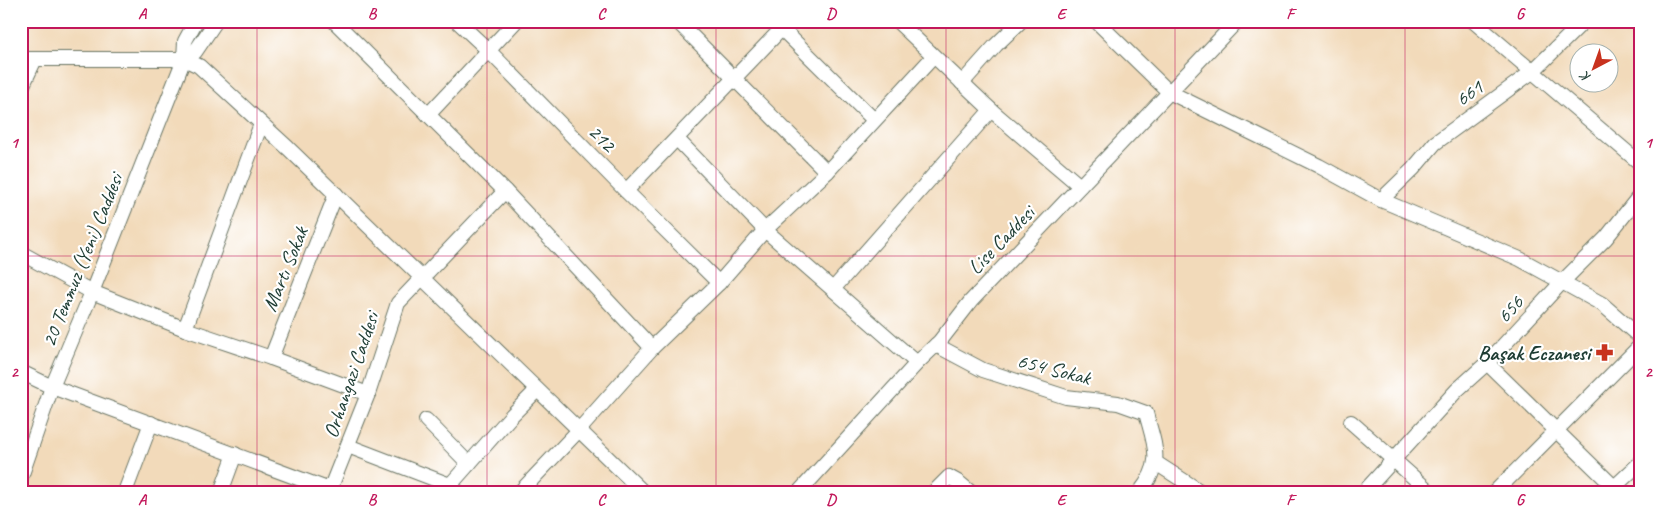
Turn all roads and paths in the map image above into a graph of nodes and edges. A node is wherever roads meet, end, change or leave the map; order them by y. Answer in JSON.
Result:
{"nodes":[{"id":1,"x":196,"y":21,"type":"edge"},
{"id":2,"x":216,"y":21,"type":"edge"},
{"id":3,"x":334,"y":21,"type":"edge"},
{"id":4,"x":457,"y":21,"type":"edge"},
{"id":5,"x":516,"y":21,"type":"edge"},
{"id":6,"x":677,"y":21,"type":"edge"},
{"id":7,"x":897,"y":21,"type":"edge"},
{"id":8,"x":1021,"y":21,"type":"edge"},
{"id":9,"x":1096,"y":21,"type":"edge"},
{"id":10,"x":1237,"y":21,"type":"edge"},
{"id":11,"x":1473,"y":21,"type":"edge"},
{"id":12,"x":1584,"y":21,"type":"edge"},
{"id":13,"x":785,"y":25,"type":"edge"},
{"id":14,"x":488,"y":50,"type":"junction"},
{"id":15,"x":933,"y":56,"type":"junction"},
{"id":16,"x":28,"y":59,"type":"edge"},
{"id":17,"x":184,"y":59,"type":"junction"},
{"id":18,"x":1532,"y":72,"type":"junction"},
{"id":19,"x":734,"y":78,"type":"junction"},
{"id":20,"x":962,"y":83,"type":"junction"},
{"id":21,"x":21,"y":89,"type":"edge"},
{"id":22,"x":1169,"y":92,"type":"junction"},
{"id":23,"x":991,"y":110,"type":"junction"},
{"id":24,"x":428,"y":115,"type":"junction"},
{"id":25,"x":874,"y":120,"type":"junction"},
{"id":26,"x":261,"y":124,"type":"junction"},
{"id":27,"x":677,"y":139,"type":"junction"},
{"id":28,"x":1641,"y":164,"type":"edge"},
{"id":29,"x":827,"y":172,"type":"junction"},
{"id":30,"x":1080,"y":186,"type":"junction"},
{"id":31,"x":504,"y":191,"type":"junction"},
{"id":32,"x":626,"y":191,"type":"junction"},
{"id":33,"x":336,"y":194,"type":"junction"},
{"id":34,"x":1641,"y":194,"type":"edge"},
{"id":35,"x":1380,"y":200,"type":"junction"},
{"id":36,"x":765,"y":230,"type":"junction"},
{"id":37,"x":21,"y":253,"type":"edge"},
{"id":38,"x":421,"y":278,"type":"junction"},
{"id":39,"x":719,"y":282,"type":"junction"},
{"id":40,"x":1562,"y":282,"type":"junction"},
{"id":41,"x":834,"y":288,"type":"junction"},
{"id":42,"x":92,"y":292,"type":"junction"},
{"id":43,"x":185,"y":329,"type":"junction"},
{"id":44,"x":1641,"y":338,"type":"edge"},
{"id":45,"x":936,"y":345,"type":"junction"},
{"id":46,"x":1641,"y":345,"type":"edge"},
{"id":47,"x":652,"y":348,"type":"junction"},
{"id":48,"x":271,"y":358,"type":"junction"},
{"id":49,"x":917,"y":363,"type":"junction"},
{"id":50,"x":1488,"y":363,"type":"junction"},
{"id":51,"x":21,"y":372,"type":"edge"},
{"id":52,"x":52,"y":387,"type":"junction"},
{"id":53,"x":537,"y":390,"type":"junction"},
{"id":54,"x":368,"y":394,"type":"junction"},
{"id":55,"x":426,"y":420,"type":"dead end"},
{"id":56,"x":1351,"y":422,"type":"dead end"},
{"id":57,"x":152,"y":424,"type":"junction"},
{"id":58,"x":579,"y":430,"type":"junction"},
{"id":59,"x":1556,"y":431,"type":"junction"},
{"id":60,"x":348,"y":446,"type":"junction"},
{"id":61,"x":235,"y":454,"type":"junction"},
{"id":62,"x":1394,"y":458,"type":"junction"},
{"id":63,"x":1156,"y":462,"type":"junction"},
{"id":64,"x":1641,"y":462,"type":"edge"},
{"id":65,"x":469,"y":464,"type":"junction"},
{"id":66,"x":21,"y":477,"type":"edge"},
{"id":67,"x":1611,"y":489,"type":"edge"},
{"id":68,"x":451,"y":490,"type":"edge"},
{"id":69,"x":330,"y":491,"type":"edge"},
{"id":70,"x":125,"y":492,"type":"edge"},
{"id":71,"x":222,"y":492,"type":"edge"},
{"id":72,"x":520,"y":492,"type":"edge"},
{"id":73,"x":642,"y":492,"type":"edge"},
{"id":74,"x":799,"y":492,"type":"edge"},
{"id":75,"x":934,"y":492,"type":"edge"},
{"id":76,"x":970,"y":492,"type":"edge"},
{"id":77,"x":1140,"y":492,"type":"edge"},
{"id":78,"x":1201,"y":492,"type":"edge"},
{"id":79,"x":1364,"y":492,"type":"edge"},
{"id":80,"x":1430,"y":492,"type":"edge"},
{"id":81,"x":1495,"y":492,"type":"edge"}],
"edges":[{"from":1,"to":17,"type":"street"},
{"from":2,"to":17,"type":"street"},
{"from":3,"to":24,"type":"street"},
{"from":4,"to":14,"type":"street","name":"212"},
{"from":5,"to":14,"type":"street"},
{"from":6,"to":19,"type":"street"},
{"from":7,"to":15,"type":"street"},
{"from":8,"to":20,"type":"street"},
{"from":9,"to":22,"type":"street"},
{"from":10,"to":22,"type":"street","name":"Lise Caddesi"},
{"from":11,"to":18,"type":"street"},
{"from":12,"to":18,"type":"street","name":"661"},
{"from":13,"to":19,"type":"street"},
{"from":13,"to":25,"type":"street"},
{"from":14,"to":24,"type":"street"},
{"from":14,"to":32,"type":"street","name":"212"},
{"from":15,"to":20,"type":"street"},
{"from":15,"to":25,"type":"street"},
{"from":16,"to":17,"type":"street"},
{"from":16,"to":21,"type":"street"},
{"from":17,"to":26,"type":"street"},
{"from":17,"to":42,"type":"street","name":"20 Temmuz (Yeni) Caddesi"},
{"from":18,"to":28,"type":"street"},
{"from":18,"to":35,"type":"street","name":"661"},
{"from":19,"to":27,"type":"street"},
{"from":19,"to":29,"type":"street"},
{"from":20,"to":23,"type":"street"},
{"from":22,"to":30,"type":"street","name":"Lise Caddesi"},
{"from":22,"to":35,"type":"street"},
{"from":23,"to":30,"type":"street"},
{"from":23,"to":41,"type":"street"},
{"from":24,"to":31,"type":"street"},
{"from":25,"to":29,"type":"street"},
{"from":26,"to":33,"type":"street"},
{"from":26,"to":43,"type":"street"},
{"from":27,"to":32,"type":"street"},
{"from":27,"to":36,"type":"street"},
{"from":29,"to":36,"type":"street"},
{"from":30,"to":45,"type":"street","name":"Lise Caddesi"},
{"from":31,"to":38,"type":"street","name":"Orhangazi Caddesi"},
{"from":31,"to":47,"type":"street"},
{"from":32,"to":39,"type":"street","name":"212"},
{"from":33,"to":38,"type":"street"},
{"from":33,"to":48,"type":"street","name":"Martı Sokak"},
{"from":34,"to":40,"type":"street","name":"656"},
{"from":35,"to":40,"type":"street"},
{"from":36,"to":39,"type":"street"},
{"from":36,"to":41,"type":"street"},
{"from":37,"to":42,"type":"street"},
{"from":38,"to":53,"type":"street"},
{"from":38,"to":54,"type":"street","name":"Orhangazi Caddesi"},
{"from":39,"to":47,"type":"street"},
{"from":40,"to":44,"type":"street"},
{"from":40,"to":50,"type":"street","name":"656"},
{"from":41,"to":49,"type":"street"},
{"from":42,"to":43,"type":"street"},
{"from":42,"to":52,"type":"street","name":"20 Temmuz (Yeni) Caddesi"},
{"from":43,"to":48,"type":"street"},
{"from":45,"to":49,"type":"street","name":"Lise Caddesi"},
{"from":45,"to":63,"type":"street","name":"654 Sokak"},
{"from":46,"to":59,"type":"street"},
{"from":47,"to":58,"type":"street"},
{"from":48,"to":54,"type":"street"},
{"from":49,"to":74,"type":"street","name":"Lise Caddesi"},
{"from":50,"to":59,"type":"street"},
{"from":50,"to":62,"type":"street","name":"656"},
{"from":51,"to":52,"type":"street"},
{"from":52,"to":57,"type":"street"},
{"from":52,"to":66,"type":"street","name":"20 Temmuz (Yeni) Caddesi"},
{"from":53,"to":58,"type":"street"},
{"from":53,"to":65,"type":"street"},
{"from":54,"to":60,"type":"street","name":"Orhangazi Caddesi"},
{"from":55,"to":65,"type":"street"},
{"from":56,"to":62,"type":"street"},
{"from":57,"to":61,"type":"street"},
{"from":57,"to":70,"type":"street"},
{"from":58,"to":72,"type":"street"},
{"from":58,"to":73,"type":"street"},
{"from":59,"to":67,"type":"street"},
{"from":59,"to":81,"type":"street"},
{"from":60,"to":68,"type":"street"},
{"from":60,"to":69,"type":"street","name":"Orhangazi Caddesi"},
{"from":61,"to":69,"type":"street"},
{"from":61,"to":71,"type":"street"},
{"from":62,"to":79,"type":"street","name":"656"},
{"from":62,"to":80,"type":"street"},
{"from":63,"to":77,"type":"street"},
{"from":63,"to":78,"type":"street"},
{"from":64,"to":67,"type":"street"},
{"from":65,"to":68,"type":"street"},
{"from":75,"to":76,"type":"street"}]}
